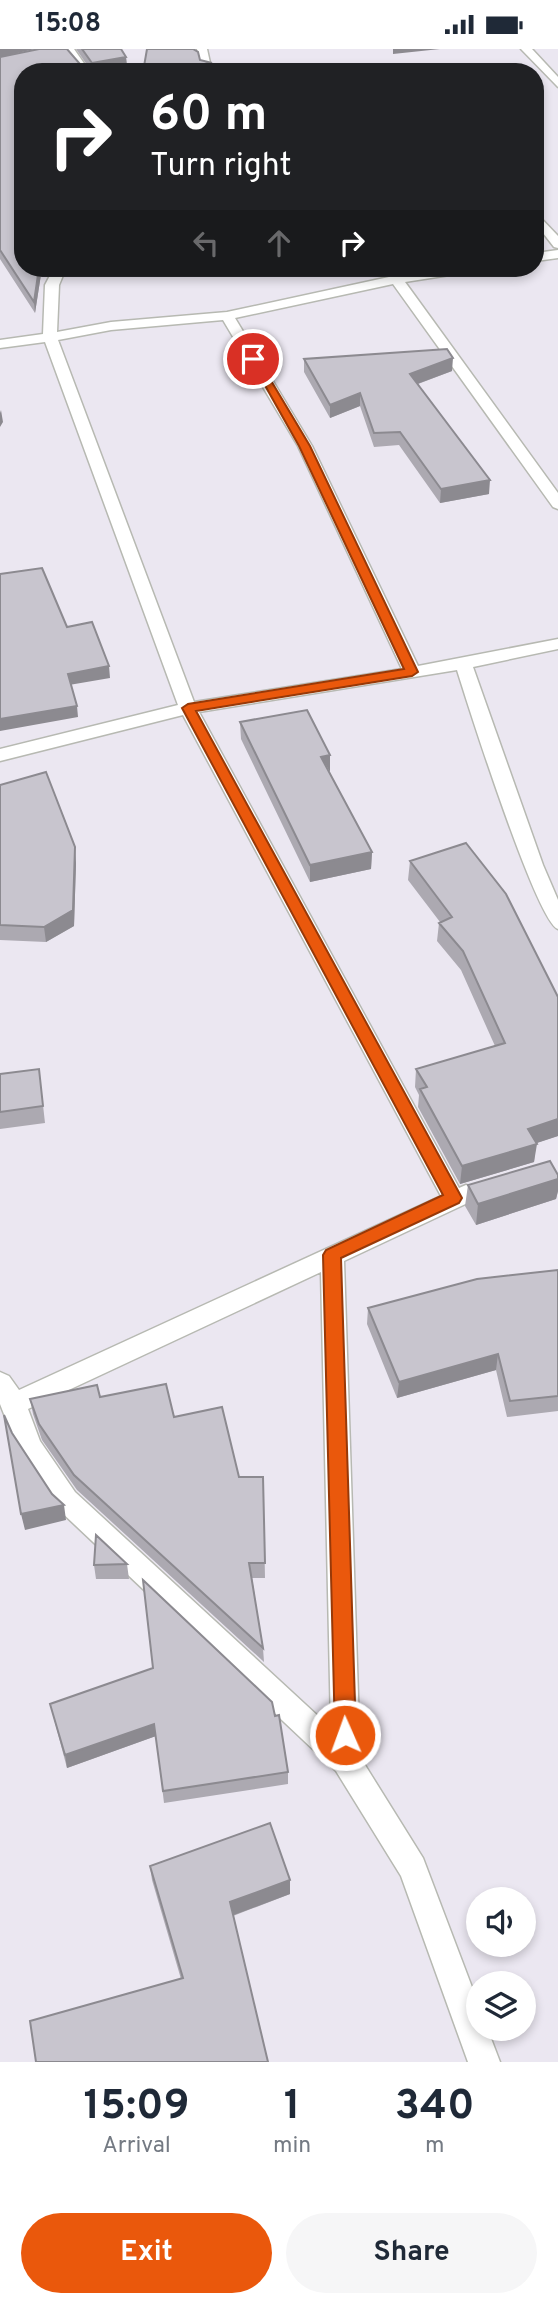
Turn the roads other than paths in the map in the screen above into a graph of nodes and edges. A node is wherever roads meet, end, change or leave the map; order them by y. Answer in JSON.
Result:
{"nodes":[{"id":1,"x":526,"y":49,"type":"edge"},
{"id":2,"x":539,"y":63,"type":"edge"},
{"id":3,"x":544,"y":227,"type":"edge"},
{"id":4,"x":558,"y":244,"type":"edge"},
{"id":5,"x":56,"y":277,"type":"edge"},
{"id":6,"x":377,"y":277,"type":"edge"},
{"id":7,"x":396,"y":277,"type":"edge"},
{"id":8,"x":226,"y":316,"type":"junction"},
{"id":9,"x":50,"y":337,"type":"junction"},
{"id":10,"x":0,"y":344,"type":"edge"},
{"id":11,"x":558,"y":504,"type":"edge"},
{"id":12,"x":558,"y":644,"type":"edge"},
{"id":13,"x":463,"y":664,"type":"junction"},
{"id":14,"x":412,"y":672,"type":"junction"},
{"id":15,"x":188,"y":708,"type":"junction"},
{"id":16,"x":0,"y":755,"type":"edge"},
{"id":17,"x":558,"y":922,"type":"edge"},
{"id":18,"x":492,"y":1187,"type":"edge"},
{"id":19,"x":453,"y":1198,"type":"junction"},
{"id":20,"x":332,"y":1255,"type":"junction"},
{"id":21,"x":7,"y":1393,"type":"edge"},
{"id":22,"x":346,"y":1761,"type":"junction"},
{"id":23,"x":484,"y":2062,"type":"edge"}],
"edges":[{"from":1,"to":2,"type":"street"},
{"from":3,"to":4,"type":"street"},
{"from":5,"to":9,"type":"street"},
{"from":6,"to":8,"type":"street"},
{"from":7,"to":11,"type":"street"},
{"from":8,"to":9,"type":"street"},
{"from":8,"to":14,"type":"street"},
{"from":9,"to":10,"type":"street"},
{"from":9,"to":15,"type":"street"},
{"from":12,"to":13,"type":"street"},
{"from":13,"to":14,"type":"street"},
{"from":13,"to":17,"type":"street"},
{"from":14,"to":15,"type":"street"},
{"from":15,"to":16,"type":"street"},
{"from":15,"to":19,"type":"street"},
{"from":18,"to":19,"type":"street"},
{"from":19,"to":20,"type":"street"},
{"from":20,"to":21,"type":"street"},
{"from":20,"to":22,"type":"street"},
{"from":21,"to":22,"type":"street"},
{"from":22,"to":23,"type":"street"}]}
